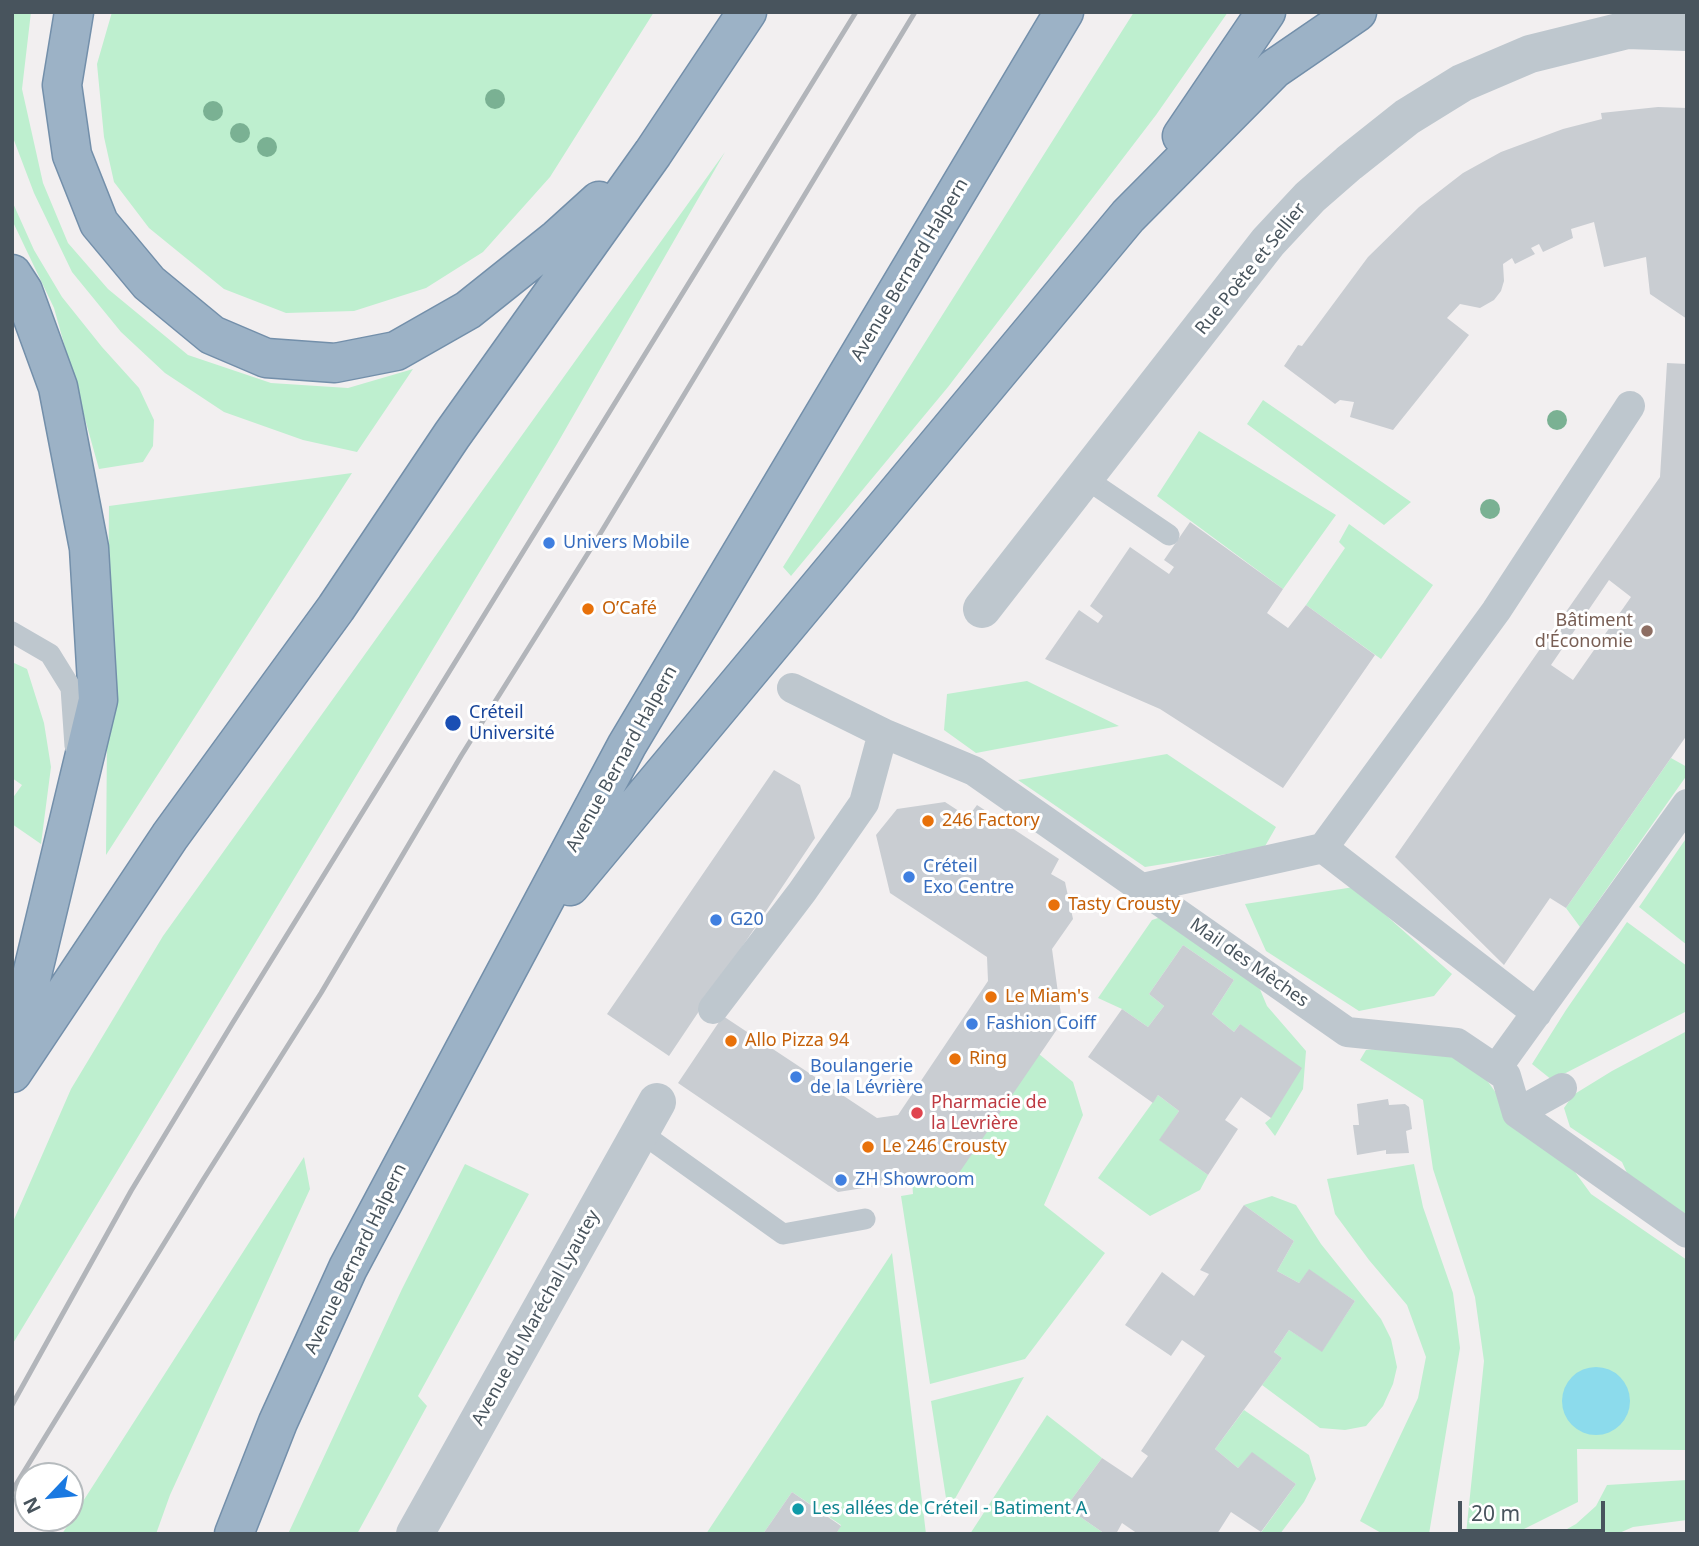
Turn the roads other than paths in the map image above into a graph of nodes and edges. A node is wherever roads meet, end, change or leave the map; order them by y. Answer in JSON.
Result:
{"nodes":[{"id":1,"x":74,"y":12,"type":"edge"},
{"id":2,"x":747,"y":12,"type":"edge"},
{"id":3,"x":1064,"y":12,"type":"edge"},
{"id":4,"x":1266,"y":12,"type":"edge"},
{"id":5,"x":1357,"y":12,"type":"edge"},
{"id":6,"x":1687,"y":32,"type":"edge"},
{"id":7,"x":653,"y":153,"type":"junction"},
{"id":8,"x":1128,"y":216,"type":"junction"},
{"id":9,"x":12,"y":274,"type":"edge"},
{"id":10,"x":1630,"y":406,"type":"dead end"},
{"id":11,"x":1085,"y":478,"type":"junction"},
{"id":12,"x":1169,"y":535,"type":"dead end"},
{"id":13,"x":982,"y":609,"type":"dead end"},
{"id":14,"x":12,"y":632,"type":"edge"},
{"id":15,"x":792,"y":688,"type":"dead end"},
{"id":16,"x":883,"y":733,"type":"junction"},
{"id":17,"x":78,"y":788,"type":"junction"},
{"id":18,"x":1687,"y":804,"type":"edge"},
{"id":19,"x":1323,"y":848,"type":"junction"},
{"id":20,"x":1143,"y":888,"type":"junction"},
{"id":21,"x":519,"y":946,"type":"junction"},
{"id":22,"x":713,"y":1009,"type":"dead end"},
{"id":23,"x":1537,"y":1013,"type":"junction"},
{"id":24,"x":12,"y":1058,"type":"edge"},
{"id":25,"x":1496,"y":1069,"type":"junction"},
{"id":26,"x":12,"y":1073,"type":"edge"},
{"id":27,"x":1562,"y":1088,"type":"dead end"},
{"id":28,"x":1517,"y":1113,"type":"junction"},
{"id":29,"x":648,"y":1117,"type":"joint"},
{"id":30,"x":865,"y":1219,"type":"dead end"},
{"id":31,"x":1687,"y":1233,"type":"edge"},
{"id":32,"x":234,"y":1534,"type":"edge"},
{"id":33,"x":415,"y":1534,"type":"edge"}],
"edges":[{"from":1,"to":7,"type":"highway"},
{"from":2,"to":7,"type":"highway"},
{"from":3,"to":21,"type":"highway","name":"Avenue Bernard Halpern"},
{"from":4,"to":8,"type":"highway"},
{"from":5,"to":8,"type":"highway"},
{"from":6,"to":11,"type":"street","name":"Rue Poète et Sellier"},
{"from":7,"to":26,"type":"highway"},
{"from":8,"to":21,"type":"highway"},
{"from":9,"to":17,"type":"highway"},
{"from":10,"to":19,"type":"street"},
{"from":11,"to":12,"type":"lane"},
{"from":11,"to":13,"type":"street","name":"Rue Poète et Sellier"},
{"from":14,"to":17,"type":"lane"},
{"from":15,"to":16,"type":"street","name":"Mail des Mèches"},
{"from":16,"to":20,"type":"street","name":"Mail des Mèches"},
{"from":16,"to":22,"type":"street"},
{"from":17,"to":24,"type":"highway"},
{"from":18,"to":23,"type":"street"},
{"from":19,"to":20,"type":"street"},
{"from":19,"to":23,"type":"street"},
{"from":20,"to":25,"type":"street","name":"Mail des Mèches"},
{"from":21,"to":32,"type":"highway","name":"Avenue Bernard Halpern"},
{"from":23,"to":25,"type":"street"},
{"from":25,"to":28,"type":"street","name":"Mail des Mèches"},
{"from":27,"to":28,"type":"street"},
{"from":28,"to":31,"type":"street"},
{"from":29,"to":30,"type":"lane"},
{"from":29,"to":33,"type":"street","name":"Avenue du Maréchal Lyautey"}]}
